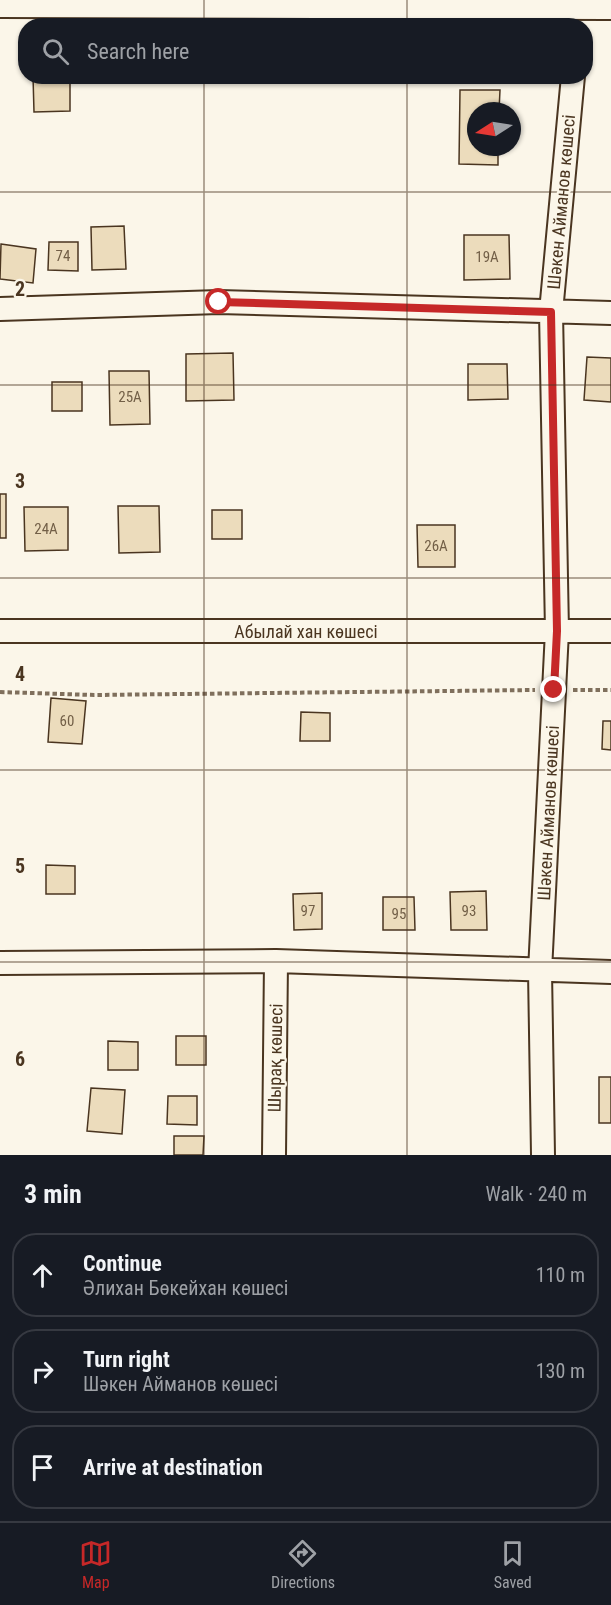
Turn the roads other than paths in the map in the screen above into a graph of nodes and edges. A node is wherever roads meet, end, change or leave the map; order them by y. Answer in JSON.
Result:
{"nodes":[{"id":1,"x":0,"y":6,"type":"edge"},
{"id":2,"x":611,"y":8,"type":"edge"},
{"id":3,"x":579,"y":11,"type":"edge"},
{"id":4,"x":572,"y":84,"type":"edge"},
{"id":5,"x":0,"y":309,"type":"edge"},
{"id":6,"x":551,"y":312,"type":"junction"},
{"id":7,"x":611,"y":313,"type":"edge"},
{"id":8,"x":0,"y":631,"type":"edge"},
{"id":9,"x":557,"y":631,"type":"junction"},
{"id":10,"x":611,"y":631,"type":"edge"},
{"id":11,"x":276,"y":960,"type":"junction"},
{"id":12,"x":0,"y":963,"type":"edge"},
{"id":13,"x":540,"y":971,"type":"junction"},
{"id":14,"x":611,"y":972,"type":"edge"},
{"id":15,"x":274,"y":1155,"type":"edge"},
{"id":16,"x":543,"y":1155,"type":"edge"}],
"edges":[{"from":1,"to":3,"type":"street"},
{"from":2,"to":3,"type":"street"},
{"from":4,"to":6,"type":"street","name":"Шәкен Айманов көшесі"},
{"from":5,"to":6,"type":"street"},
{"from":6,"to":7,"type":"street"},
{"from":6,"to":9,"type":"street","name":"Шәкен Айманов көшесі"},
{"from":8,"to":9,"type":"street","name":"Абылай хан көшесі"},
{"from":9,"to":10,"type":"street","name":"Абылай хан көшесі"},
{"from":9,"to":13,"type":"street","name":"Шәкен Айманов көшесі"},
{"from":11,"to":12,"type":"street"},
{"from":11,"to":13,"type":"street"},
{"from":11,"to":15,"type":"street","name":"Шырақ көшесі"},
{"from":13,"to":14,"type":"street"},
{"from":13,"to":16,"type":"street","name":"Шәкен Айманов көшесі"}]}
